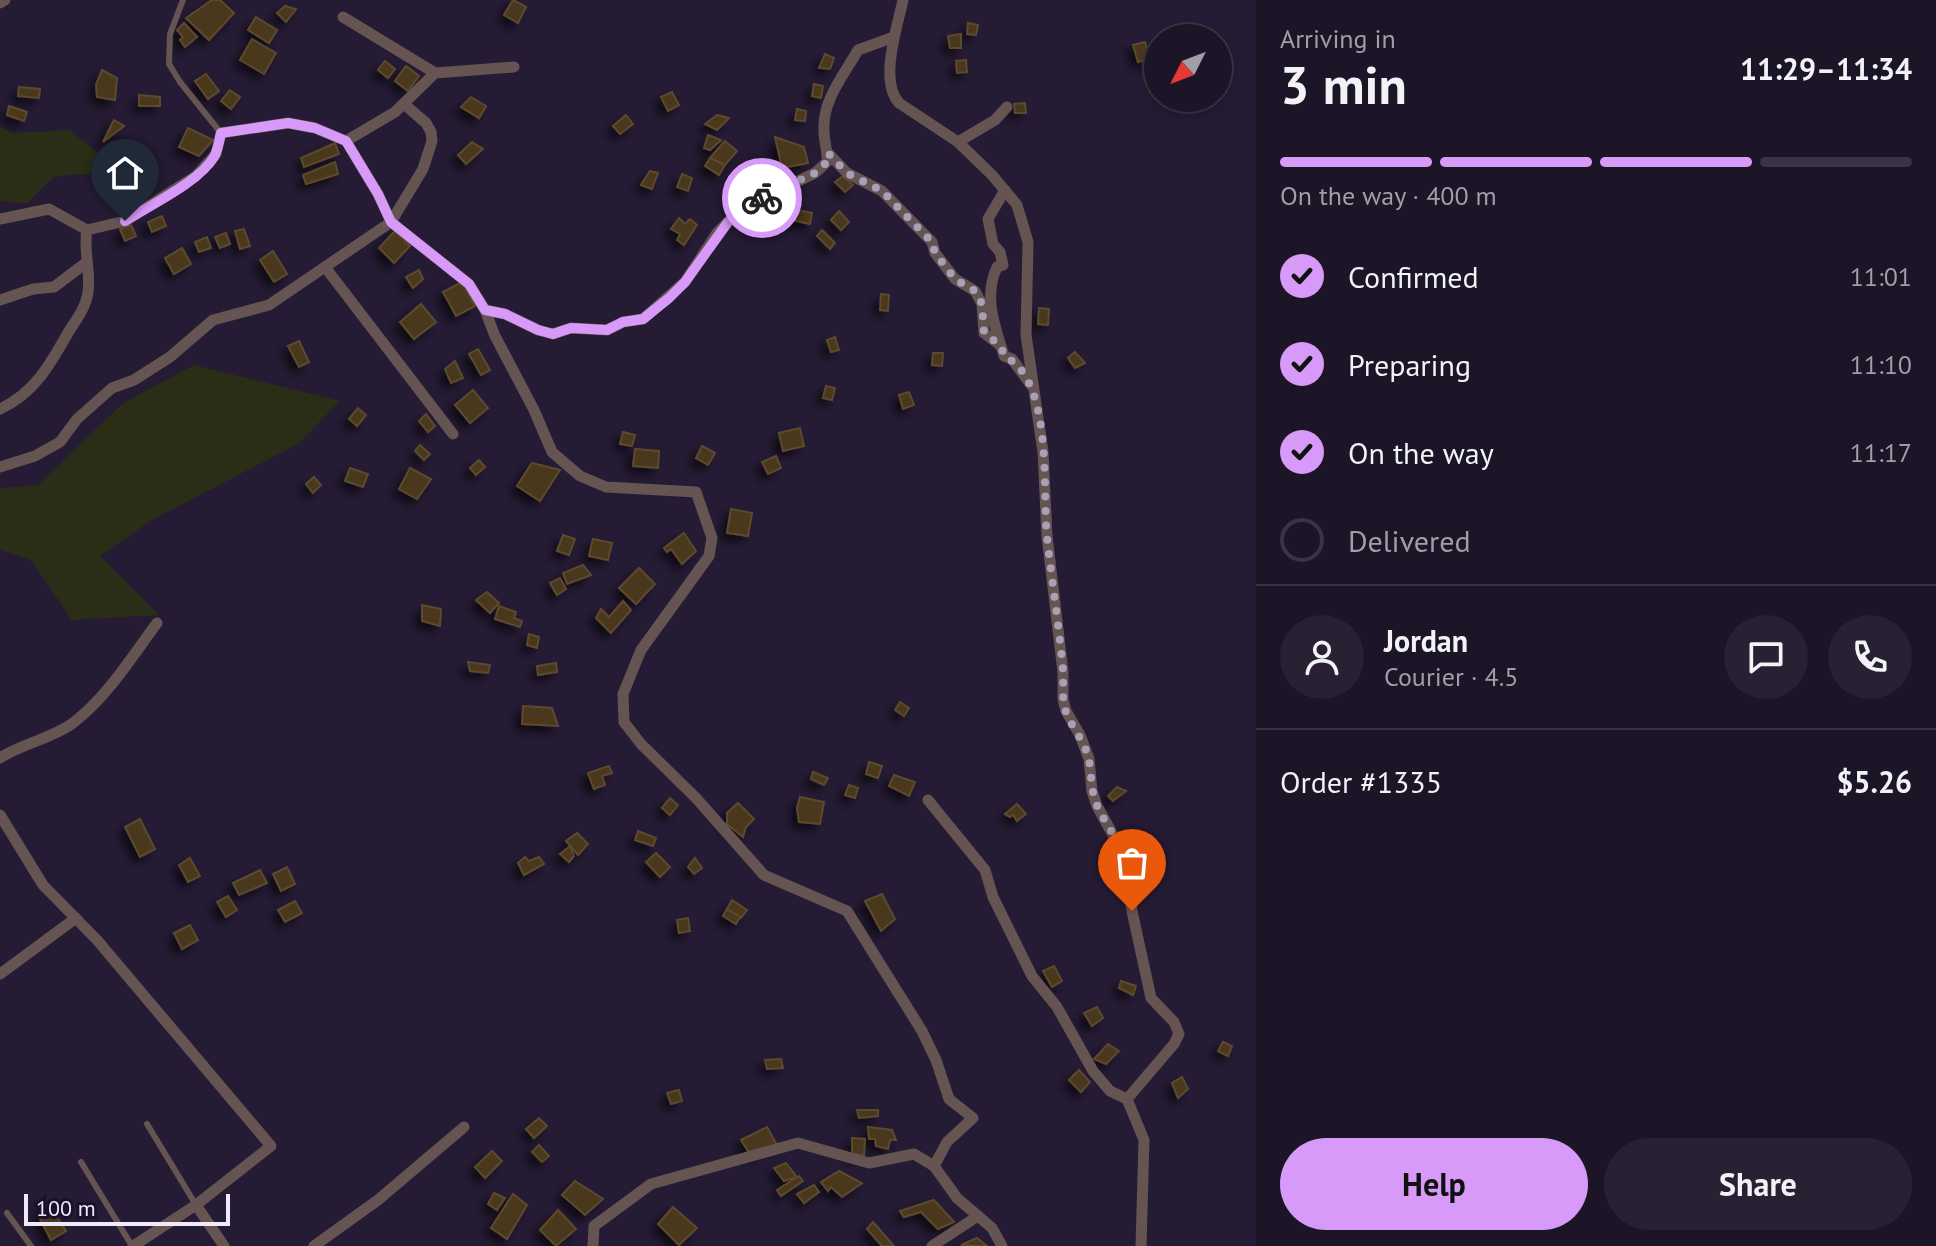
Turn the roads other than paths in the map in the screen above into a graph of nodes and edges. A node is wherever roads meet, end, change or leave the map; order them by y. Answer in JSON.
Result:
{"nodes":[{"id":1,"x":183,"y":0,"type":"edge"},
{"id":2,"x":903,"y":0,"type":"edge"},
{"id":3,"x":343,"y":17,"type":"dead end"},
{"id":4,"x":894,"y":37,"type":"junction"},
{"id":5,"x":514,"y":67,"type":"dead end"},
{"id":6,"x":435,"y":73,"type":"junction"},
{"id":7,"x":404,"y":104,"type":"junction"},
{"id":8,"x":1007,"y":107,"type":"dead end"},
{"id":9,"x":221,"y":133,"type":"junction"},
{"id":10,"x":346,"y":141,"type":"junction"},
{"id":11,"x":958,"y":142,"type":"junction"},
{"id":12,"x":828,"y":153,"type":"junction"},
{"id":13,"x":1005,"y":190,"type":"junction"},
{"id":14,"x":0,"y":219,"type":"edge"},
{"id":15,"x":391,"y":222,"type":"junction"},
{"id":16,"x":87,"y":230,"type":"junction"},
{"id":17,"x":87,"y":262,"type":"junction"},
{"id":18,"x":325,"y":267,"type":"junction"},
{"id":19,"x":0,"y":300,"type":"edge"},
{"id":20,"x":485,"y":310,"type":"junction"},
{"id":21,"x":1001,"y":346,"type":"junction"},
{"id":22,"x":1035,"y":393,"type":"junction"},
{"id":23,"x":0,"y":409,"type":"edge"},
{"id":24,"x":453,"y":434,"type":"dead end"},
{"id":25,"x":0,"y":467,"type":"edge"},
{"id":26,"x":157,"y":623,"type":"dead end"},
{"id":27,"x":0,"y":758,"type":"edge"},
{"id":28,"x":928,"y":800,"type":"dead end"},
{"id":29,"x":0,"y":815,"type":"edge"},
{"id":30,"x":76,"y":918,"type":"junction"},
{"id":31,"x":0,"y":974,"type":"edge"},
{"id":32,"x":1127,"y":1099,"type":"junction"},
{"id":33,"x":147,"y":1124,"type":"dead end"},
{"id":34,"x":464,"y":1127,"type":"dead end"},
{"id":35,"x":81,"y":1162,"type":"dead end"},
{"id":36,"x":934,"y":1166,"type":"junction"},
{"id":37,"x":196,"y":1205,"type":"junction"},
{"id":38,"x":7,"y":1213,"type":"dead end"},
{"id":39,"x":978,"y":1216,"type":"junction"},
{"id":40,"x":31,"y":1246,"type":"edge"},
{"id":41,"x":133,"y":1246,"type":"edge"},
{"id":42,"x":224,"y":1246,"type":"edge"},
{"id":43,"x":314,"y":1246,"type":"edge"},
{"id":44,"x":593,"y":1246,"type":"edge"},
{"id":45,"x":932,"y":1246,"type":"edge"},
{"id":46,"x":1002,"y":1246,"type":"edge"},
{"id":47,"x":1141,"y":1246,"type":"edge"}],
"edges":[{"from":1,"to":9,"type":"lane"},
{"from":2,"to":4,"type":"street"},
{"from":3,"to":6,"type":"street"},
{"from":4,"to":11,"type":"street"},
{"from":4,"to":12,"type":"street"},
{"from":5,"to":6,"type":"street"},
{"from":6,"to":7,"type":"street"},
{"from":7,"to":10,"type":"street"},
{"from":7,"to":15,"type":"street"},
{"from":8,"to":11,"type":"street"},
{"from":9,"to":10,"type":"street"},
{"from":9,"to":16,"type":"street"},
{"from":10,"to":15,"type":"street"},
{"from":11,"to":13,"type":"street"},
{"from":12,"to":20,"type":"street"},
{"from":12,"to":21,"type":"street"},
{"from":13,"to":21,"type":"street"},
{"from":13,"to":22,"type":"street"},
{"from":14,"to":16,"type":"street"},
{"from":15,"to":18,"type":"street"},
{"from":15,"to":20,"type":"street"},
{"from":16,"to":17,"type":"street"},
{"from":17,"to":19,"type":"street"},
{"from":17,"to":23,"type":"street"},
{"from":18,"to":24,"type":"street"},
{"from":18,"to":25,"type":"street"},
{"from":20,"to":36,"type":"street"},
{"from":21,"to":22,"type":"street"},
{"from":22,"to":32,"type":"street"},
{"from":26,"to":27,"type":"street"},
{"from":28,"to":32,"type":"street"},
{"from":29,"to":30,"type":"street"},
{"from":30,"to":31,"type":"street"},
{"from":30,"to":37,"type":"street"},
{"from":32,"to":47,"type":"street"},
{"from":33,"to":37,"type":"lane"},
{"from":34,"to":43,"type":"street"},
{"from":35,"to":41,"type":"lane"},
{"from":36,"to":39,"type":"street"},
{"from":36,"to":44,"type":"street"},
{"from":37,"to":41,"type":"street"},
{"from":37,"to":42,"type":"street"},
{"from":38,"to":40,"type":"lane"},
{"from":39,"to":45,"type":"street"},
{"from":39,"to":46,"type":"street"}]}
